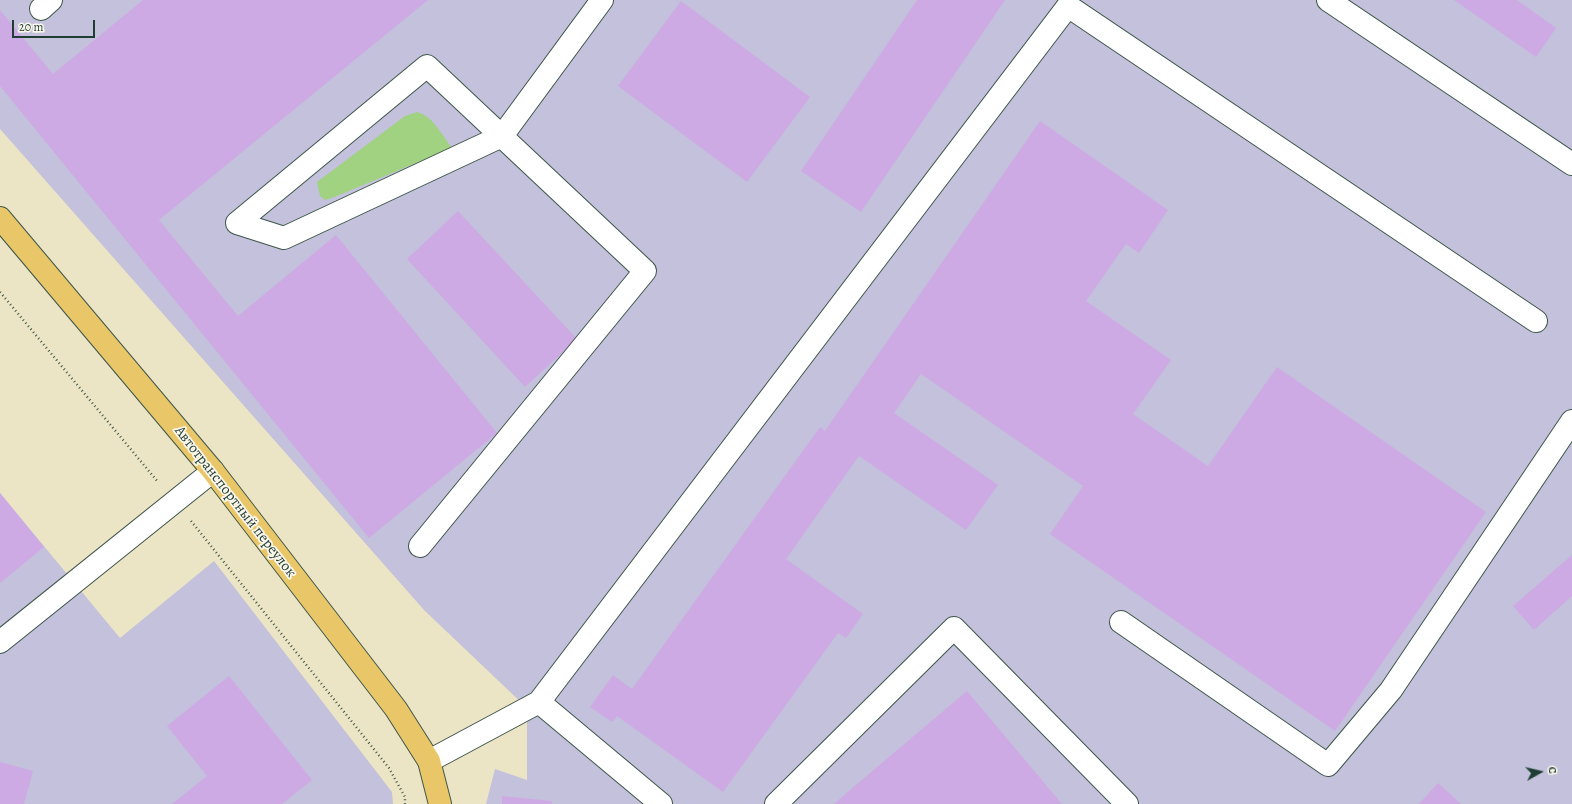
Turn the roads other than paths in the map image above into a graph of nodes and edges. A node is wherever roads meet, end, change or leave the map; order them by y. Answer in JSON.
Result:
{"nodes":[{"id":1,"x":602,"y":0,"type":"edge"},
{"id":2,"x":1328,"y":0,"type":"edge"},
{"id":3,"x":502,"y":136,"type":"junction"},
{"id":4,"x":1572,"y":164,"type":"edge"},
{"id":5,"x":0,"y":218,"type":"edge"},
{"id":6,"x":1536,"y":321,"type":"dead end"},
{"id":7,"x":1572,"y":421,"type":"edge"},
{"id":8,"x":213,"y":471,"type":"junction"},
{"id":9,"x":420,"y":546,"type":"dead end"},
{"id":10,"x":1121,"y":622,"type":"dead end"},
{"id":11,"x":0,"y":642,"type":"edge"},
{"id":12,"x":539,"y":702,"type":"junction"},
{"id":13,"x":428,"y":761,"type":"junction"},
{"id":14,"x":440,"y":804,"type":"edge"},
{"id":15,"x":661,"y":804,"type":"edge"},
{"id":16,"x":776,"y":804,"type":"edge"},
{"id":17,"x":1127,"y":804,"type":"edge"}],
"edges":[{"from":1,"to":3,"type":"lane"},
{"from":2,"to":4,"type":"lane"},
{"from":3,"to":3,"type":"lane"},
{"from":3,"to":9,"type":"lane"},
{"from":5,"to":8,"type":"main road","name":"Автотранспортный переулок"},
{"from":6,"to":12,"type":"lane"},
{"from":7,"to":10,"type":"lane"},
{"from":8,"to":11,"type":"lane"},
{"from":8,"to":13,"type":"main road","name":"Автотранспортный переулок"},
{"from":12,"to":13,"type":"lane"},
{"from":12,"to":15,"type":"lane"},
{"from":13,"to":14,"type":"main road","name":"Автотранспортный переулок"},
{"from":16,"to":17,"type":"lane"}]}
